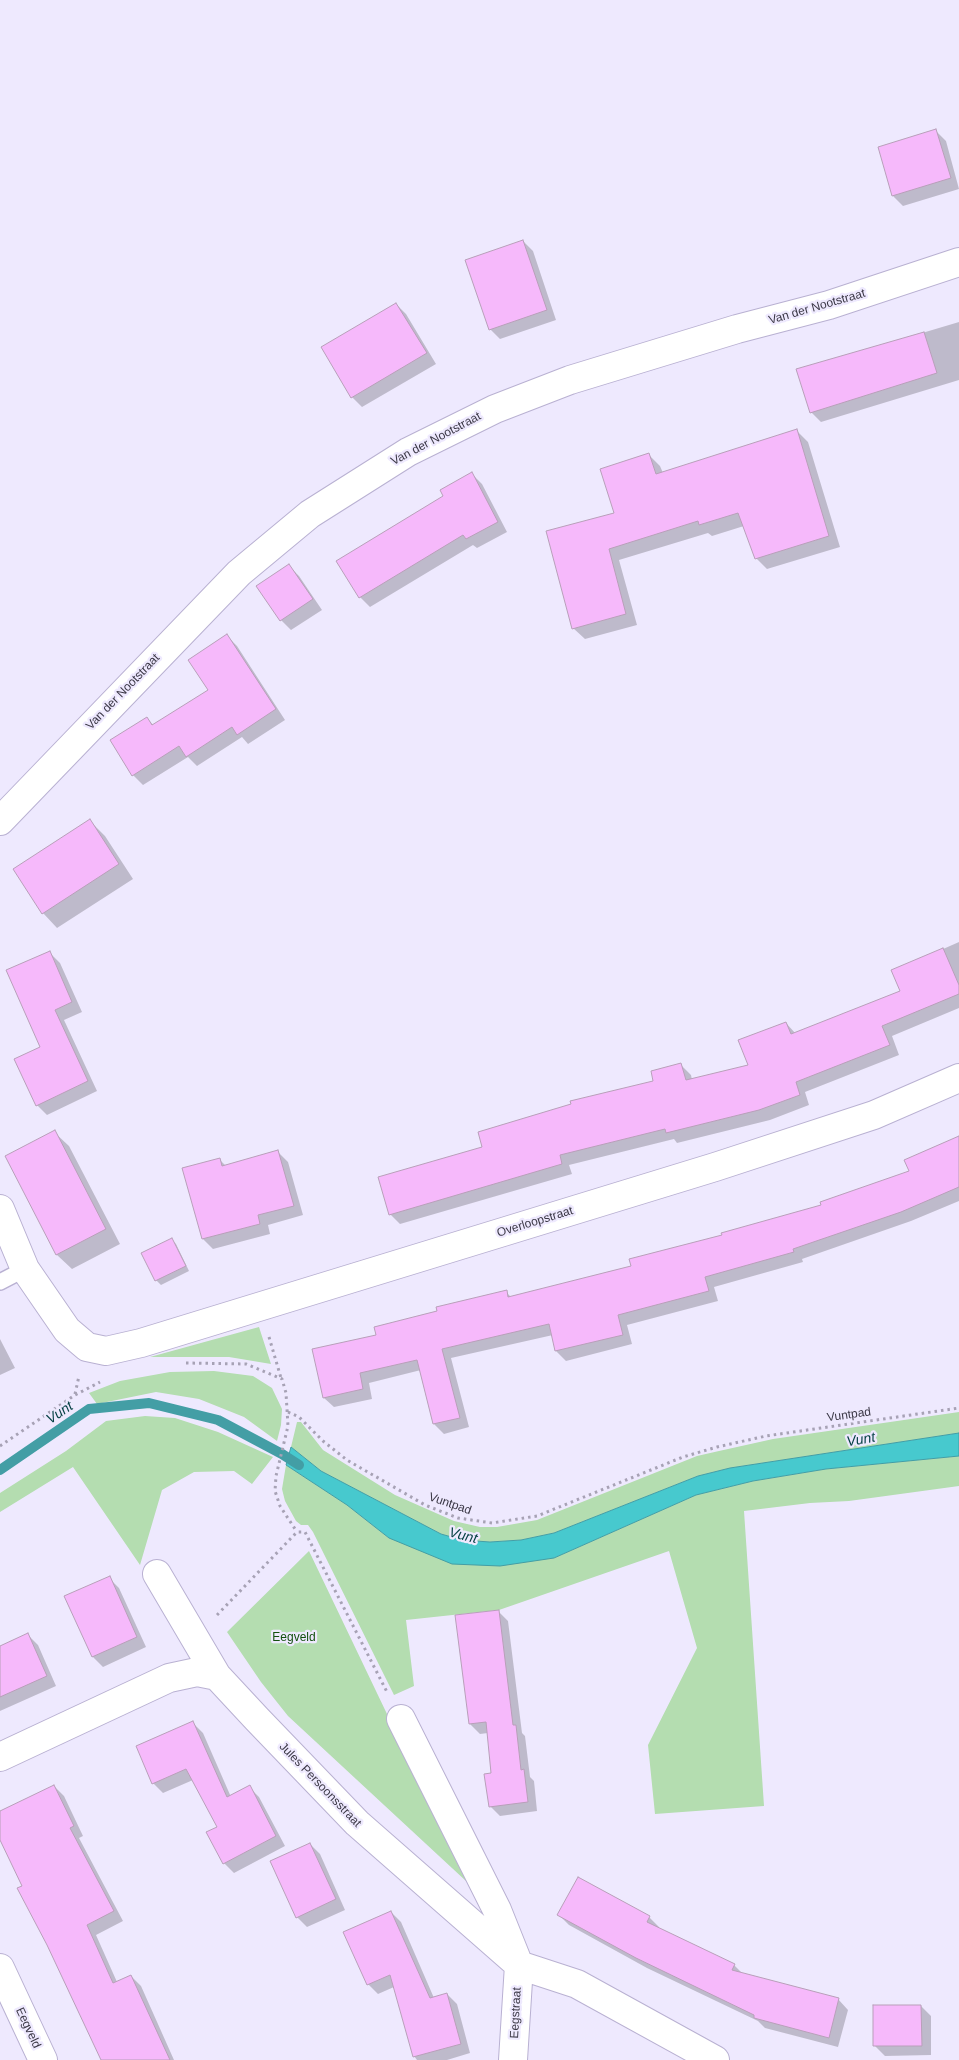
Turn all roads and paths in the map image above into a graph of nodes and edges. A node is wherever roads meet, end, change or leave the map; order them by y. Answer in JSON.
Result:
{"nodes":[{"id":1,"x":959,"y":262,"type":"edge"},
{"id":2,"x":0,"y":822,"type":"edge"},
{"id":3,"x":959,"y":1078,"type":"edge"},
{"id":4,"x":0,"y":1209,"type":"edge"},
{"id":5,"x":25,"y":1269,"type":"junction"},
{"id":6,"x":0,"y":1282,"type":"edge"},
{"id":7,"x":259,"y":1306,"type":"junction"},
{"id":8,"x":181,"y":1363,"type":"dead end"},
{"id":9,"x":282,"y":1379,"type":"junction"},
{"id":10,"x":105,"y":1380,"type":"dead end"},
{"id":11,"x":959,"y":1408,"type":"edge"},
{"id":12,"x":288,"y":1412,"type":"junction"},
{"id":13,"x":0,"y":1446,"type":"edge"},
{"id":14,"x":297,"y":1532,"type":"junction"},
{"id":15,"x":157,"y":1574,"type":"dead end"},
{"id":16,"x":194,"y":1638,"type":"junction"},
{"id":17,"x":217,"y":1676,"type":"junction"},
{"id":18,"x":402,"y":1719,"type":"joint"},
{"id":19,"x":0,"y":1757,"type":"edge"},
{"id":20,"x":519,"y":1965,"type":"junction"},
{"id":21,"x":0,"y":1968,"type":"edge"},
{"id":22,"x":43,"y":2060,"type":"edge"},
{"id":23,"x":513,"y":2060,"type":"edge"},
{"id":24,"x":715,"y":2060,"type":"edge"}],
"edges":[{"from":1,"to":2,"type":"street","name":"Van der Nootstraat"},
{"from":3,"to":7,"type":"street","name":"Overloopstraat"},
{"from":4,"to":5,"type":"street"},
{"from":5,"to":6,"type":"lane"},
{"from":5,"to":7,"type":"street","name":"Overloopstraat"},
{"from":7,"to":9,"type":"path"},
{"from":8,"to":9,"type":"path"},
{"from":9,"to":12,"type":"path"},
{"from":10,"to":13,"type":"path"},
{"from":11,"to":12,"type":"path","name":"Vuntpad"},
{"from":12,"to":14,"type":"path"},
{"from":14,"to":16,"type":"path"},
{"from":14,"to":18,"type":"path"},
{"from":15,"to":16,"type":"street","name":"Jules Persoonsstraat"},
{"from":16,"to":17,"type":"street","name":"Jules Persoonsstraat"},
{"from":17,"to":19,"type":"street"},
{"from":17,"to":20,"type":"street","name":"Jules Persoonsstraat"},
{"from":18,"to":20,"type":"street"},
{"from":20,"to":23,"type":"street","name":"Eegstraat"},
{"from":20,"to":24,"type":"street","name":"Jules Persoonsstraat"},
{"from":21,"to":22,"type":"street","name":"Eegveld"}]}
